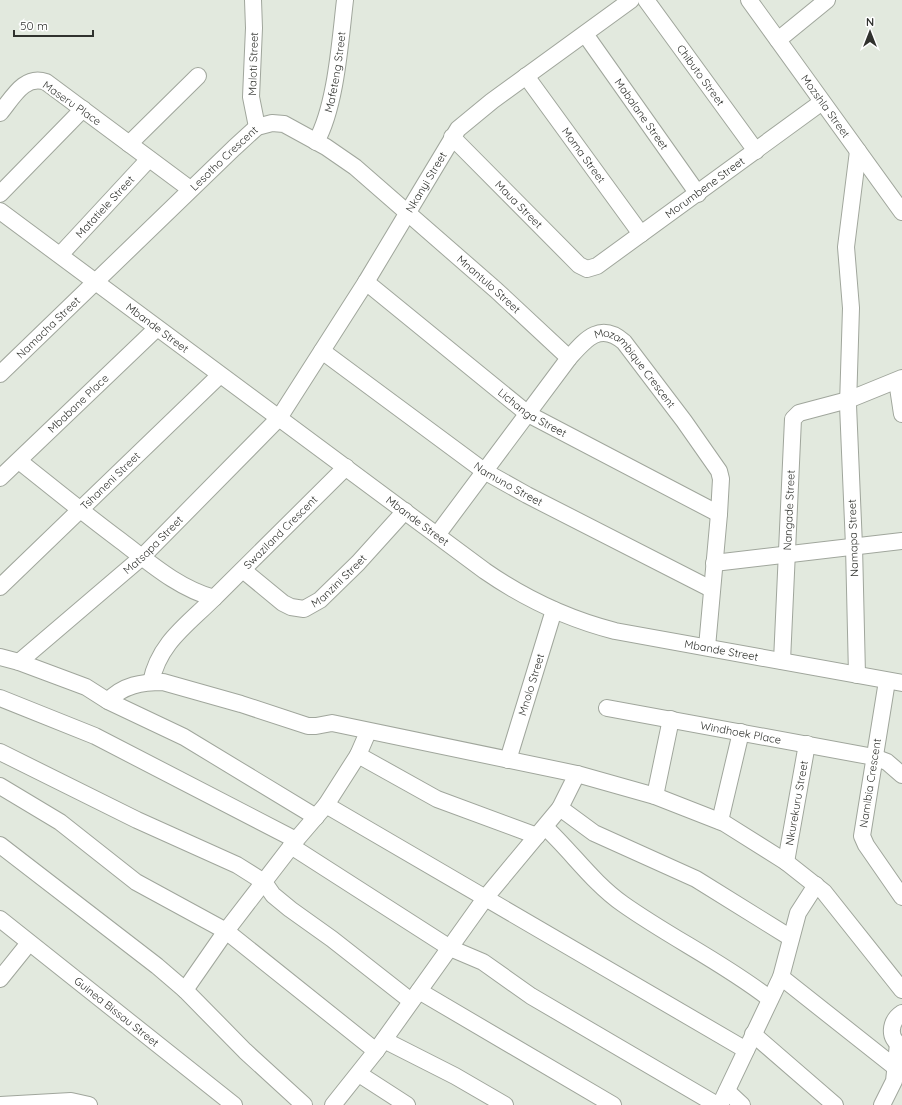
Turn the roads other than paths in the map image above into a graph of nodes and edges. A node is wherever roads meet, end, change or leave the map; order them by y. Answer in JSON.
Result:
{"nodes":[{"id":1,"x":252,"y":0,"type":"edge"},
{"id":2,"x":345,"y":0,"type":"edge"},
{"id":3,"x":631,"y":0,"type":"edge"},
{"id":4,"x":646,"y":0,"type":"edge"},
{"id":5,"x":748,"y":0,"type":"edge"},
{"id":6,"x":828,"y":0,"type":"edge"},
{"id":7,"x":585,"y":34,"type":"junction"},
{"id":8,"x":778,"y":40,"type":"junction"},
{"id":9,"x":198,"y":76,"type":"dead end"},
{"id":10,"x":526,"y":76,"type":"junction"},
{"id":11,"x":822,"y":102,"type":"junction"},
{"id":12,"x":83,"y":109,"type":"junction"},
{"id":13,"x":0,"y":113,"type":"edge"},
{"id":14,"x":257,"y":127,"type":"junction"},
{"id":15,"x":452,"y":137,"type":"junction"},
{"id":16,"x":316,"y":142,"type":"junction"},
{"id":17,"x":129,"y":144,"type":"junction"},
{"id":18,"x":756,"y":151,"type":"junction"},
{"id":19,"x":858,"y":151,"type":"junction"},
{"id":20,"x":149,"y":159,"type":"junction"},
{"id":21,"x":190,"y":189,"type":"junction"},
{"id":22,"x":0,"y":194,"type":"edge"},
{"id":23,"x":698,"y":194,"type":"junction"},
{"id":24,"x":0,"y":211,"type":"edge"},
{"id":25,"x":902,"y":212,"type":"edge"},
{"id":26,"x":407,"y":213,"type":"junction"},
{"id":27,"x":641,"y":234,"type":"junction"},
{"id":28,"x":60,"y":255,"type":"junction"},
{"id":29,"x":587,"y":269,"type":"joint"},
{"id":30,"x":96,"y":281,"type":"junction"},
{"id":31,"x":366,"y":282,"type":"junction"},
{"id":32,"x":157,"y":328,"type":"junction"},
{"id":33,"x":322,"y":351,"type":"junction"},
{"id":34,"x":569,"y":358,"type":"junction"},
{"id":35,"x":0,"y":374,"type":"edge"},
{"id":36,"x":220,"y":375,"type":"junction"},
{"id":37,"x":900,"y":380,"type":"edge"},
{"id":38,"x":848,"y":400,"type":"junction"},
{"id":39,"x":528,"y":414,"type":"junction"},
{"id":40,"x":902,"y":414,"type":"edge"},
{"id":41,"x":279,"y":418,"type":"junction"},
{"id":42,"x":19,"y":461,"type":"junction"},
{"id":43,"x":346,"y":467,"type":"junction"},
{"id":44,"x":484,"y":471,"type":"junction"},
{"id":45,"x":0,"y":478,"type":"edge"},
{"id":46,"x":80,"y":510,"type":"junction"},
{"id":47,"x":405,"y":511,"type":"junction"},
{"id":48,"x":719,"y":514,"type":"junction"},
{"id":49,"x":437,"y":535,"type":"junction"},
{"id":50,"x":902,"y":541,"type":"edge"},
{"id":51,"x":854,"y":546,"type":"junction"},
{"id":52,"x":787,"y":554,"type":"junction"},
{"id":53,"x":142,"y":557,"type":"junction"},
{"id":54,"x":714,"y":563,"type":"junction"},
{"id":55,"x":243,"y":570,"type":"junction"},
{"id":56,"x":0,"y":587,"type":"edge"},
{"id":57,"x":711,"y":589,"type":"junction"},
{"id":58,"x":214,"y":598,"type":"junction"},
{"id":59,"x":554,"y":610,"type":"junction"},
{"id":60,"x":707,"y":647,"type":"junction"},
{"id":61,"x":0,"y":657,"type":"edge"},
{"id":62,"x":782,"y":661,"type":"junction"},
{"id":63,"x":19,"y":662,"type":"junction"},
{"id":64,"x":857,"y":675,"type":"junction"},
{"id":65,"x":151,"y":682,"type":"junction"},
{"id":66,"x":895,"y":682,"type":"edge"},
{"id":67,"x":0,"y":698,"type":"edge"},
{"id":68,"x":108,"y":701,"type":"junction"},
{"id":69,"x":607,"y":708,"type":"dead end"},
{"id":70,"x":672,"y":719,"type":"junction"},
{"id":71,"x":368,"y":732,"type":"junction"},
{"id":72,"x":740,"y":732,"type":"junction"},
{"id":73,"x":807,"y":744,"type":"junction"},
{"id":74,"x":0,"y":752,"type":"edge"},
{"id":75,"x":358,"y":755,"type":"junction"},
{"id":76,"x":874,"y":757,"type":"junction"},
{"id":77,"x":508,"y":760,"type":"junction"},
{"id":78,"x":577,"y":774,"type":"junction"},
{"id":79,"x":902,"y":775,"type":"edge"},
{"id":80,"x":0,"y":786,"type":"edge"},
{"id":81,"x":655,"y":796,"type":"junction"},
{"id":82,"x":560,"y":808,"type":"junction"},
{"id":83,"x":321,"y":811,"type":"junction"},
{"id":84,"x":720,"y":821,"type":"junction"},
{"id":85,"x":541,"y":832,"type":"junction"},
{"id":86,"x":294,"y":843,"type":"junction"},
{"id":87,"x":0,"y":845,"type":"edge"},
{"id":88,"x":786,"y":862,"type":"junction"},
{"id":89,"x":264,"y":882,"type":"junction"},
{"id":90,"x":816,"y":885,"type":"junction"},
{"id":91,"x":486,"y":897,"type":"junction"},
{"id":92,"x":902,"y":897,"type":"edge"},
{"id":93,"x":0,"y":919,"type":"edge"},
{"id":94,"x":226,"y":931,"type":"junction"},
{"id":95,"x":791,"y":938,"type":"junction"},
{"id":96,"x":29,"y":943,"type":"junction"},
{"id":97,"x":450,"y":948,"type":"junction"},
{"id":98,"x":780,"y":977,"type":"junction"},
{"id":99,"x":0,"y":979,"type":"edge"},
{"id":100,"x":185,"y":990,"type":"junction"},
{"id":101,"x":902,"y":990,"type":"edge"},
{"id":102,"x":415,"y":996,"type":"junction"},
{"id":103,"x":770,"y":999,"type":"junction"},
{"id":104,"x":902,"y":1013,"type":"edge"},
{"id":105,"x":753,"y":1034,"type":"junction"},
{"id":106,"x":900,"y":1045,"type":"edge"},
{"id":107,"x":380,"y":1046,"type":"junction"},
{"id":108,"x":746,"y":1050,"type":"junction"},
{"id":109,"x":359,"y":1074,"type":"junction"},
{"id":110,"x":895,"y":1074,"type":"junction"},
{"id":111,"x":902,"y":1095,"type":"edge"},
{"id":112,"x":721,"y":1100,"type":"edge"},
{"id":113,"x":0,"y":1105,"type":"edge"},
{"id":114,"x":89,"y":1105,"type":"edge"},
{"id":115,"x":234,"y":1105,"type":"edge"},
{"id":116,"x":304,"y":1105,"type":"edge"},
{"id":117,"x":333,"y":1105,"type":"edge"},
{"id":118,"x":406,"y":1105,"type":"edge"},
{"id":119,"x":505,"y":1105,"type":"edge"},
{"id":120,"x":613,"y":1105,"type":"edge"},
{"id":121,"x":742,"y":1105,"type":"edge"},
{"id":122,"x":835,"y":1105,"type":"edge"},
{"id":123,"x":882,"y":1105,"type":"edge"}],
"edges":[{"from":1,"to":14,"type":"street","name":"Maloti Street"},
{"from":2,"to":16,"type":"street","name":"Mafeteng Street"},
{"from":3,"to":7,"type":"street","name":"Nkanyi Street"},
{"from":4,"to":18,"type":"street","name":"Chibuto Street"},
{"from":5,"to":8,"type":"street","name":"Mozshla Street"},
{"from":6,"to":8,"type":"street"},
{"from":7,"to":10,"type":"street","name":"Nkanyi Street"},
{"from":7,"to":23,"type":"street","name":"Mabalane Street"},
{"from":8,"to":11,"type":"street","name":"Mozshla Street"},
{"from":9,"to":17,"type":"street"},
{"from":10,"to":15,"type":"street","name":"Nkanyi Street"},
{"from":10,"to":27,"type":"street","name":"Moma Street"},
{"from":11,"to":18,"type":"street","name":"Morumbene Street"},
{"from":11,"to":19,"type":"street","name":"Mozshla Street"},
{"from":12,"to":13,"type":"street","name":"Maseru Place"},
{"from":12,"to":17,"type":"street","name":"Maseru Place"},
{"from":12,"to":22,"type":"street"},
{"from":14,"to":16,"type":"street","name":"Lesotho Crescent"},
{"from":14,"to":21,"type":"street","name":"Lesotho Crescent"},
{"from":15,"to":26,"type":"street","name":"Nkanyi Street"},
{"from":15,"to":29,"type":"street","name":"Maua Street"},
{"from":16,"to":26,"type":"street","name":"Lesotho Crescent"},
{"from":17,"to":20,"type":"street","name":"Maseru Place"},
{"from":18,"to":23,"type":"street","name":"Morumbene Street"},
{"from":19,"to":25,"type":"street","name":"Mozshla Street"},
{"from":19,"to":38,"type":"street","name":"Namapa Street"},
{"from":20,"to":21,"type":"street","name":"Maseru Place"},
{"from":20,"to":28,"type":"street","name":"Matatiele Street"},
{"from":21,"to":30,"type":"street","name":"Lesotho Crescent"},
{"from":23,"to":27,"type":"street","name":"Morumbene Street"},
{"from":24,"to":28,"type":"street","name":"Mbande Street"},
{"from":26,"to":31,"type":"street","name":"Nkanyi Street"},
{"from":26,"to":34,"type":"street","name":"Mnantulo Street"},
{"from":27,"to":29,"type":"street","name":"Morumbene Street"},
{"from":28,"to":30,"type":"street","name":"Mbande Street"},
{"from":30,"to":32,"type":"street","name":"Mbande Street"},
{"from":30,"to":35,"type":"street","name":"Namacha Street"},
{"from":31,"to":33,"type":"street","name":"Nkanyi Street"},
{"from":31,"to":39,"type":"street","name":"Lichanga Street"},
{"from":32,"to":36,"type":"street","name":"Mbande Street"},
{"from":32,"to":42,"type":"street","name":"Mbabane Place"},
{"from":33,"to":41,"type":"street","name":"Nkanyi Street"},
{"from":33,"to":44,"type":"street","name":"Namuno Street"},
{"from":34,"to":39,"type":"street","name":"Mozambique Crescent"},
{"from":34,"to":48,"type":"street","name":"Mozambique Crescent"},
{"from":36,"to":41,"type":"street","name":"Mbande Street"},
{"from":36,"to":46,"type":"street","name":"Tshaneni Street"},
{"from":37,"to":38,"type":"street","name":"Nangade Street"},
{"from":37,"to":40,"type":"street"},
{"from":38,"to":51,"type":"street","name":"Namapa Street"},
{"from":38,"to":52,"type":"street","name":"Nangade Street"},
{"from":39,"to":44,"type":"street","name":"Mozambique Crescent"},
{"from":39,"to":48,"type":"street","name":"Lichanga Street"},
{"from":41,"to":43,"type":"street","name":"Mbande Street"},
{"from":41,"to":53,"type":"street","name":"Matsapa Street"},
{"from":42,"to":45,"type":"street","name":"Mbabane Place"},
{"from":42,"to":46,"type":"street"},
{"from":43,"to":47,"type":"street","name":"Mbande Street"},
{"from":43,"to":55,"type":"street","name":"Swaziland Crescent"},
{"from":44,"to":49,"type":"street","name":"Mozambique Crescent"},
{"from":44,"to":57,"type":"street","name":"Namuno Street"},
{"from":46,"to":53,"type":"street"},
{"from":46,"to":56,"type":"street","name":"Tshaneni Street"},
{"from":47,"to":49,"type":"street","name":"Mbande Street"},
{"from":47,"to":55,"type":"street","name":"Manzini Street"},
{"from":48,"to":54,"type":"street","name":"Mozambique Crescent"},
{"from":49,"to":59,"type":"street","name":"Mbande Street"},
{"from":50,"to":51,"type":"street"},
{"from":51,"to":52,"type":"street"},
{"from":51,"to":64,"type":"street","name":"Namapa Street"},
{"from":52,"to":54,"type":"street"},
{"from":52,"to":62,"type":"street","name":"Nangade Street"},
{"from":53,"to":58,"type":"street"},
{"from":53,"to":63,"type":"street","name":"Matsapa Street"},
{"from":54,"to":57,"type":"street","name":"Mozambique Crescent"},
{"from":55,"to":58,"type":"street","name":"Swaziland Crescent"},
{"from":57,"to":60,"type":"street","name":"Mozambique Crescent"},
{"from":58,"to":65,"type":"street","name":"Swaziland Crescent"},
{"from":59,"to":60,"type":"street","name":"Mbande Street"},
{"from":59,"to":77,"type":"street","name":"Mnolo Street"},
{"from":60,"to":62,"type":"street","name":"Mbande Street"},
{"from":61,"to":63,"type":"street"},
{"from":62,"to":64,"type":"street","name":"Mbande Street"},
{"from":63,"to":68,"type":"street"},
{"from":64,"to":66,"type":"street","name":"Mbande Street"},
{"from":65,"to":68,"type":"street"},
{"from":65,"to":71,"type":"street"},
{"from":66,"to":76,"type":"street","name":"Namibia Crescent"},
{"from":67,"to":86,"type":"street"},
{"from":68,"to":83,"type":"street"},
{"from":69,"to":70,"type":"street","name":"Windhoek Place"},
{"from":70,"to":72,"type":"street","name":"Windhoek Place"},
{"from":70,"to":81,"type":"street"},
{"from":71,"to":75,"type":"street"},
{"from":71,"to":77,"type":"street"},
{"from":72,"to":73,"type":"street","name":"Windhoek Place"},
{"from":72,"to":84,"type":"street"},
{"from":73,"to":76,"type":"street","name":"Windhoek Place"},
{"from":73,"to":88,"type":"street","name":"Nkurekuru Street"},
{"from":74,"to":89,"type":"street"},
{"from":75,"to":83,"type":"street"},
{"from":75,"to":85,"type":"street"},
{"from":76,"to":79,"type":"street","name":"Windhoek Place"},
{"from":76,"to":92,"type":"street","name":"Namibia Crescent"},
{"from":77,"to":78,"type":"street"},
{"from":78,"to":81,"type":"street"},
{"from":78,"to":82,"type":"street"},
{"from":80,"to":94,"type":"street"},
{"from":81,"to":84,"type":"street"},
{"from":82,"to":85,"type":"street"},
{"from":82,"to":95,"type":"street"},
{"from":83,"to":86,"type":"street"},
{"from":83,"to":91,"type":"street"},
{"from":84,"to":88,"type":"street"},
{"from":85,"to":91,"type":"street"},
{"from":85,"to":103,"type":"street"},
{"from":86,"to":89,"type":"street"},
{"from":86,"to":97,"type":"street"},
{"from":87,"to":100,"type":"street"},
{"from":88,"to":90,"type":"street"},
{"from":89,"to":94,"type":"street"},
{"from":89,"to":102,"type":"street"},
{"from":90,"to":95,"type":"street"},
{"from":90,"to":101,"type":"street"},
{"from":91,"to":97,"type":"street"},
{"from":91,"to":108,"type":"street"},
{"from":93,"to":96,"type":"street","name":"Guinea Bissau Street"},
{"from":94,"to":100,"type":"street"},
{"from":94,"to":107,"type":"street"},
{"from":95,"to":98,"type":"street"},
{"from":96,"to":99,"type":"street"},
{"from":96,"to":115,"type":"street","name":"Guinea Bissau Street"},
{"from":97,"to":102,"type":"street"},
{"from":97,"to":112,"type":"street"},
{"from":98,"to":103,"type":"street"},
{"from":98,"to":110,"type":"street"},
{"from":100,"to":116,"type":"street"},
{"from":102,"to":107,"type":"street"},
{"from":102,"to":120,"type":"street"},
{"from":103,"to":105,"type":"street"},
{"from":104,"to":106,"type":"street"},
{"from":105,"to":108,"type":"street"},
{"from":105,"to":122,"type":"street"},
{"from":106,"to":110,"type":"street"},
{"from":107,"to":109,"type":"street"},
{"from":107,"to":119,"type":"street"},
{"from":108,"to":112,"type":"street"},
{"from":109,"to":117,"type":"street"},
{"from":109,"to":118,"type":"street"},
{"from":110,"to":111,"type":"street"},
{"from":110,"to":123,"type":"street"},
{"from":112,"to":121,"type":"street"},
{"from":113,"to":114,"type":"street"}]}
